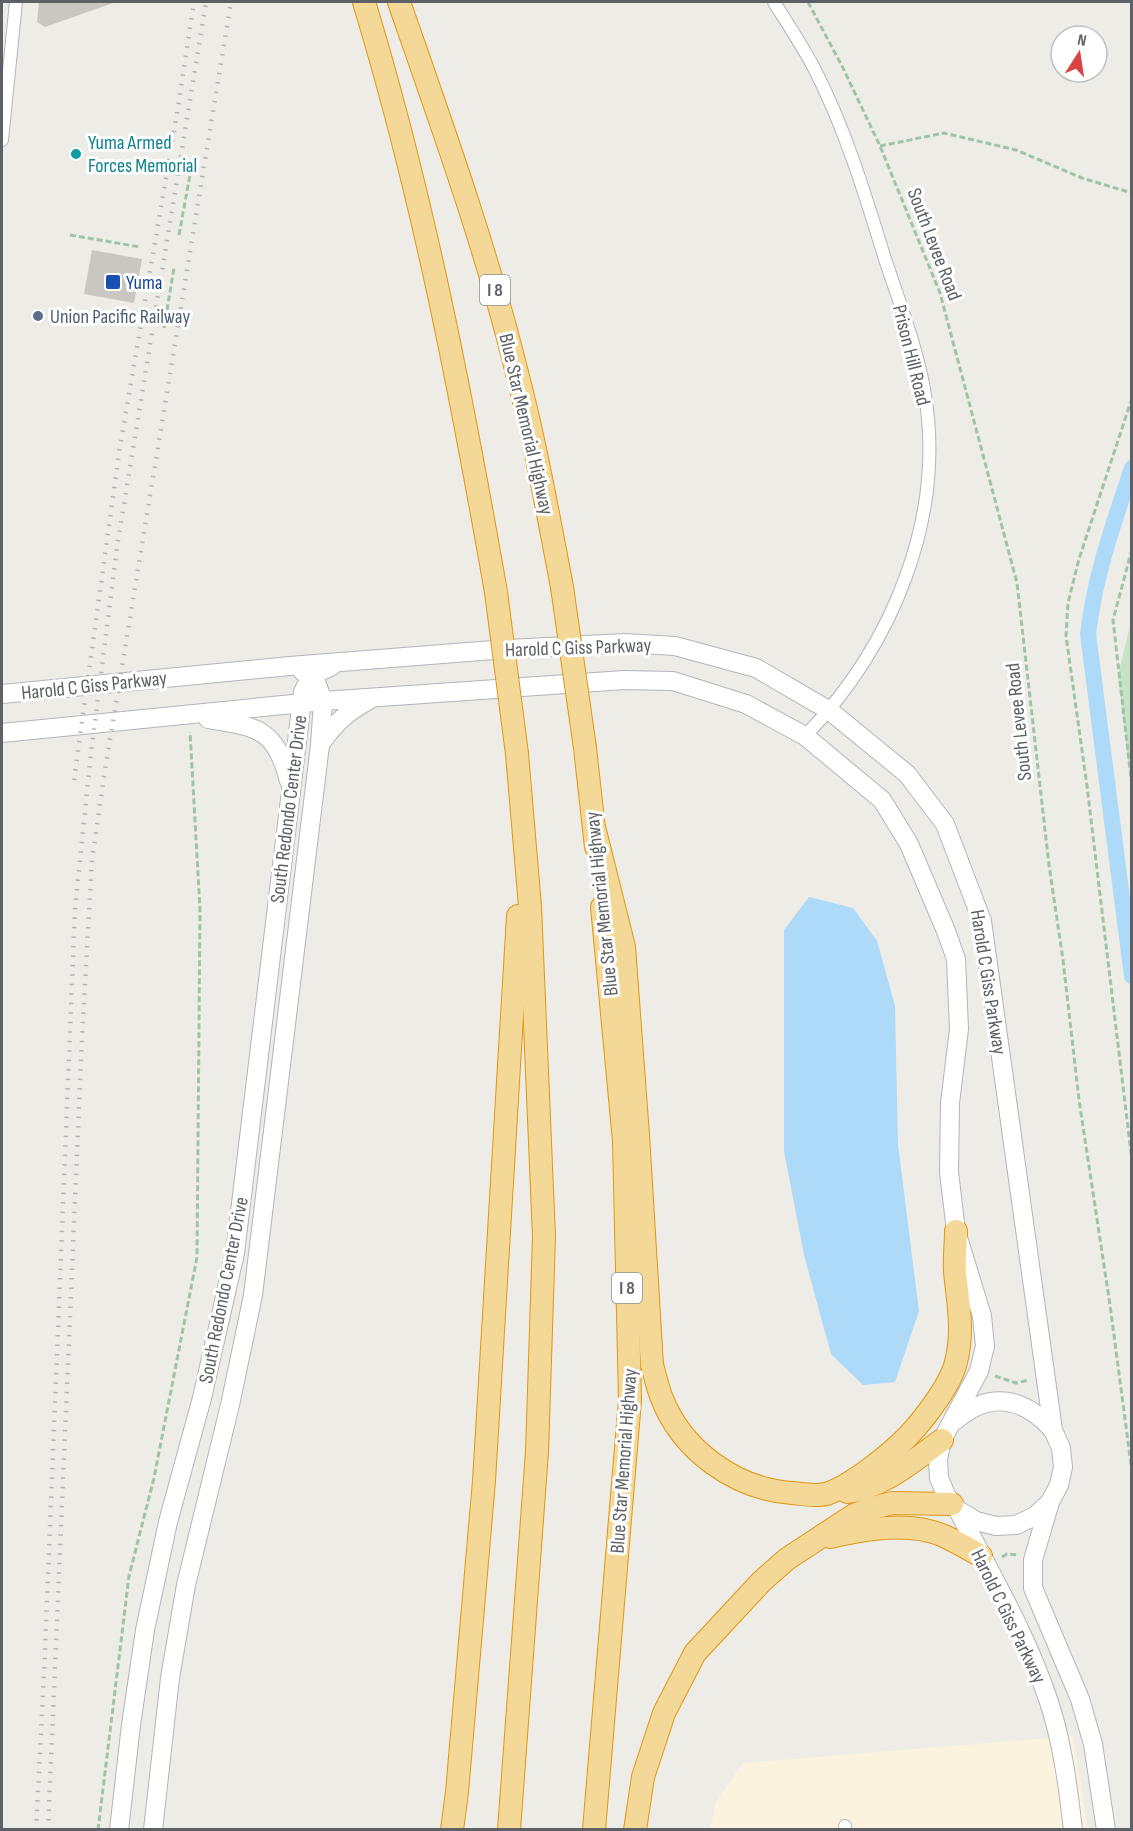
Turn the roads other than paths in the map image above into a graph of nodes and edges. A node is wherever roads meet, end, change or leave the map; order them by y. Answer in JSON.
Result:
{"nodes":[{"id":1,"x":16,"y":2,"type":"edge"},
{"id":2,"x":364,"y":2,"type":"edge"},
{"id":3,"x":399,"y":2,"type":"edge"},
{"id":4,"x":774,"y":2,"type":"edge"},
{"id":5,"x":2,"y":140,"type":"edge"},
{"id":6,"x":343,"y":662,"type":"junction"},
{"id":7,"x":290,"y":666,"type":"junction"},
{"id":8,"x":312,"y":677,"type":"junction"},
{"id":9,"x":2,"y":694,"type":"edge"},
{"id":10,"x":374,"y":698,"type":"junction"},
{"id":11,"x":323,"y":701,"type":"junction"},
{"id":12,"x":302,"y":703,"type":"junction"},
{"id":13,"x":830,"y":711,"type":"junction"},
{"id":14,"x":179,"y":715,"type":"junction"},
{"id":15,"x":2,"y":733,"type":"edge"},
{"id":16,"x":806,"y":736,"type":"junction"},
{"id":17,"x":320,"y":745,"type":"junction"},
{"id":18,"x":291,"y":789,"type":"junction"},
{"id":19,"x":524,"y":818,"type":"junction"},
{"id":20,"x":595,"y":831,"type":"junction"},
{"id":21,"x":956,"y":1230,"type":"junction"},
{"id":22,"x":1053,"y":1430,"type":"junction"},
{"id":23,"x":947,"y":1432,"type":"junction"},
{"id":24,"x":827,"y":1494,"type":"junction"},
{"id":25,"x":1050,"y":1502,"type":"junction"},
{"id":26,"x":955,"y":1507,"type":"junction"},
{"id":27,"x":819,"y":1539,"type":"junction"},
{"id":28,"x":991,"y":1557,"type":"junction"},
{"id":29,"x":518,"y":1710,"type":"junction"},
{"id":30,"x":119,"y":1830,"type":"edge"},
{"id":31,"x":153,"y":1830,"type":"edge"},
{"id":32,"x":452,"y":1830,"type":"edge"},
{"id":33,"x":500,"y":1830,"type":"edge"},
{"id":34,"x":509,"y":1830,"type":"edge"},
{"id":35,"x":594,"y":1830,"type":"edge"},
{"id":36,"x":635,"y":1830,"type":"edge"},
{"id":37,"x":1073,"y":1830,"type":"edge"},
{"id":38,"x":1106,"y":1830,"type":"edge"}],
"edges":[{"from":1,"to":5,"type":"street"},
{"from":2,"to":19,"type":"highway","bridge":true},
{"from":3,"to":20,"type":"highway","name":"Blue Star Memorial Highway","number":"I 8","bridge":true},
{"from":4,"to":13,"type":"street","name":"Prison Hill Road"},
{"from":6,"to":7,"type":"main road","name":"Harold C Giss Parkway"},
{"from":6,"to":8,"type":"main road"},
{"from":6,"to":13,"type":"main road","name":"Harold C Giss Parkway"},
{"from":7,"to":8,"type":"main road"},
{"from":7,"to":9,"type":"main road","name":"Harold C Giss Parkway"},
{"from":8,"to":11,"type":"main road","name":"South Redondo Center Drive"},
{"from":8,"to":12,"type":"main road","name":"South Redondo Center Drive"},
{"from":10,"to":11,"type":"main road","name":"Harold C Giss Parkway"},
{"from":10,"to":16,"type":"main road","name":"Harold C Giss Parkway"},
{"from":10,"to":17,"type":"main road"},
{"from":11,"to":12,"type":"main road","name":"Harold C Giss Parkway"},
{"from":11,"to":17,"type":"main road","name":"South Redondo Center Drive"},
{"from":12,"to":14,"type":"main road","name":"Harold C Giss Parkway"},
{"from":12,"to":18,"type":"main road","name":"South Redondo Center Drive"},
{"from":13,"to":16,"type":"street","name":"Prison Hill Road"},
{"from":13,"to":22,"type":"main road","name":"Harold C Giss Parkway"},
{"from":14,"to":15,"type":"main road","name":"Harold C Giss Parkway"},
{"from":14,"to":18,"type":"main road"},
{"from":16,"to":21,"type":"main road","name":"Harold C Giss Parkway"},
{"from":17,"to":31,"type":"main road","name":"South Redondo Center Drive"},
{"from":18,"to":30,"type":"main road","name":"South Redondo Center Drive"},
{"from":19,"to":29,"type":"highway"},
{"from":19,"to":32,"type":"highway"},
{"from":20,"to":24,"type":"highway"},
{"from":20,"to":35,"type":"highway","name":"Blue Star Memorial Highway","number":"I 8"},
{"from":21,"to":23,"type":"main road","name":"Harold C Giss Parkway"},
{"from":21,"to":24,"type":"highway"},
{"from":22,"to":23,"type":"main road"},
{"from":22,"to":25,"type":"main road","name":"Harold C Giss Parkway"},
{"from":23,"to":24,"type":"highway"},
{"from":23,"to":26,"type":"main road","name":"Harold C Giss Parkway"},
{"from":25,"to":26,"type":"main road","name":"Harold C Giss Parkway"},
{"from":25,"to":38,"type":"main road","name":"Harold C Giss Parkway"},
{"from":26,"to":27,"type":"highway"},
{"from":26,"to":28,"type":"main road","name":"Harold C Giss Parkway"},
{"from":27,"to":28,"type":"highway"},
{"from":27,"to":36,"type":"highway"},
{"from":28,"to":37,"type":"main road","name":"Harold C Giss Parkway"},
{"from":29,"to":33,"type":"highway"},
{"from":29,"to":34,"type":"highway"}]}
